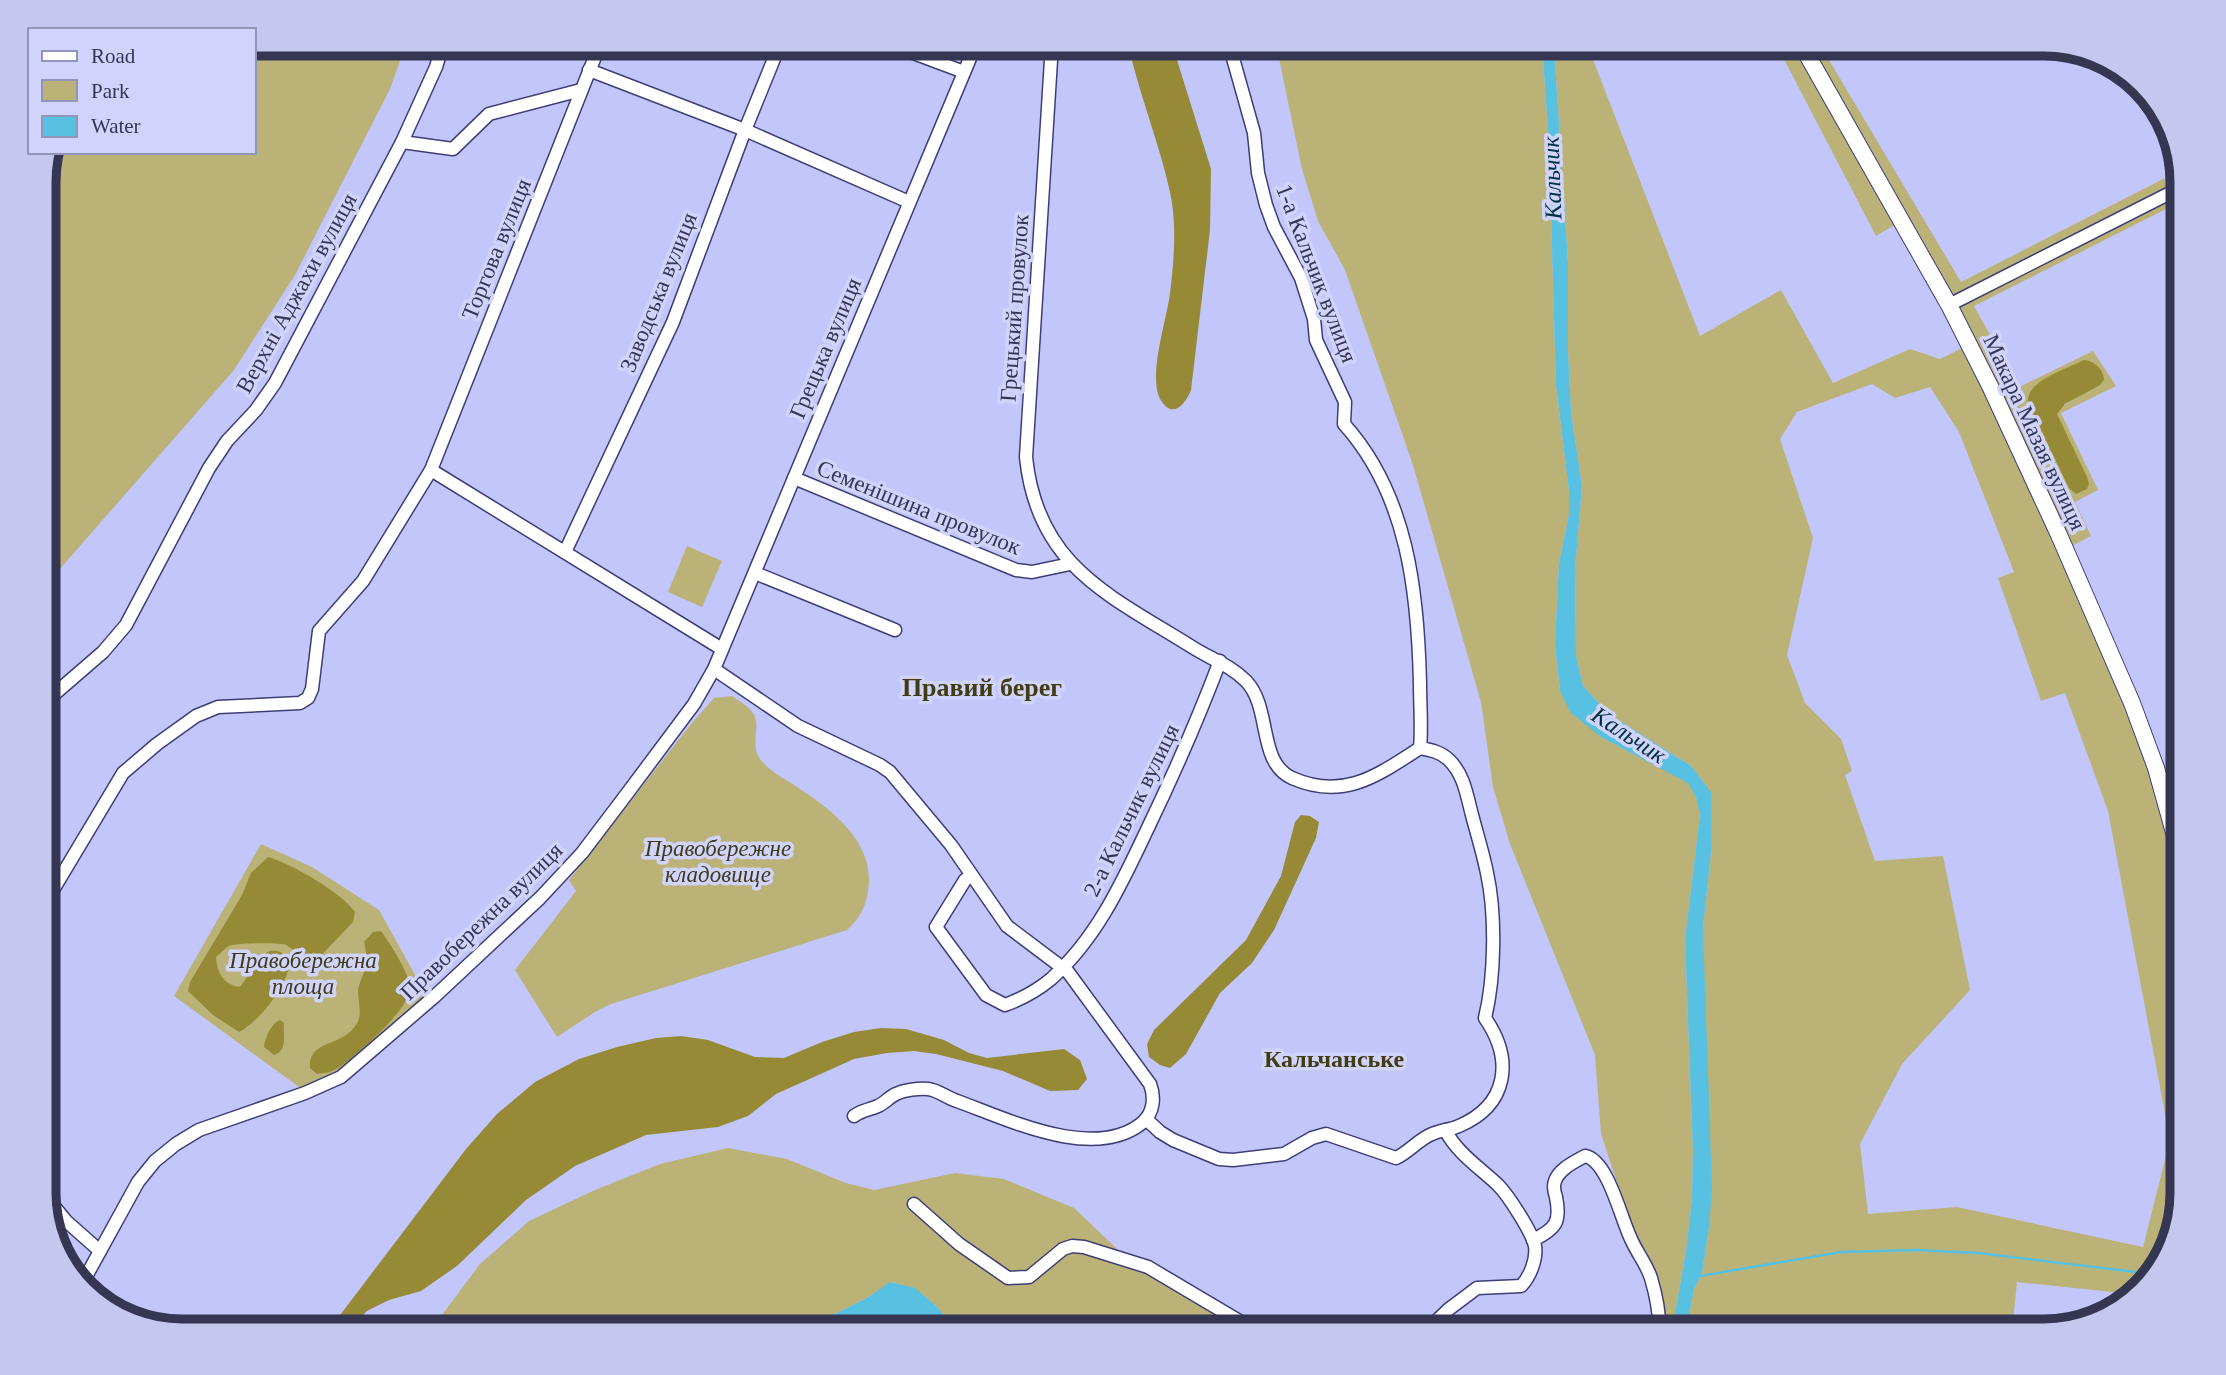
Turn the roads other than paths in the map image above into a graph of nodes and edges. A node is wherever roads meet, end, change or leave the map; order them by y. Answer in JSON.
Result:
{"nodes":[{"id":1,"x":439,"y":56,"type":"edge"},
{"id":2,"x":595,"y":56,"type":"edge"},
{"id":3,"x":775,"y":56,"type":"edge"},
{"id":4,"x":921,"y":56,"type":"edge"},
{"id":5,"x":971,"y":56,"type":"edge"},
{"id":6,"x":1051,"y":56,"type":"edge"},
{"id":7,"x":1232,"y":56,"type":"edge"},
{"id":8,"x":1808,"y":56,"type":"edge"},
{"id":9,"x":589,"y":70,"type":"junction"},
{"id":10,"x":964,"y":72,"type":"junction"},
{"id":11,"x":581,"y":90,"type":"junction"},
{"id":12,"x":745,"y":130,"type":"junction"},
{"id":13,"x":402,"y":142,"type":"junction"},
{"id":14,"x":2170,"y":193,"type":"edge"},
{"id":15,"x":909,"y":202,"type":"junction"},
{"id":16,"x":1949,"y":305,"type":"junction"},
{"id":17,"x":431,"y":470,"type":"junction"},
{"id":18,"x":794,"y":478,"type":"junction"},
{"id":19,"x":565,"y":552,"type":"junction"},
{"id":20,"x":1070,"y":564,"type":"junction"},
{"id":21,"x":755,"y":573,"type":"junction"},
{"id":22,"x":895,"y":630,"type":"dead end"},
{"id":23,"x":722,"y":649,"type":"junction"},
{"id":24,"x":1220,"y":661,"type":"junction"},
{"id":25,"x":714,"y":669,"type":"junction"},
{"id":26,"x":56,"y":693,"type":"edge"},
{"id":27,"x":1420,"y":748,"type":"junction"},
{"id":28,"x":2170,"y":818,"type":"edge"},
{"id":29,"x":971,"y":876,"type":"junction"},
{"id":30,"x":56,"y":885,"type":"edge"},
{"id":31,"x":1062,"y":967,"type":"junction"},
{"id":32,"x":854,"y":1116,"type":"dead end"},
{"id":33,"x":1146,"y":1119,"type":"junction"},
{"id":34,"x":1445,"y":1130,"type":"junction"},
{"id":35,"x":914,"y":1204,"type":"dead end"},
{"id":36,"x":57,"y":1210,"type":"edge"},
{"id":37,"x":1533,"y":1240,"type":"junction"},
{"id":38,"x":100,"y":1251,"type":"junction"},
{"id":39,"x":87,"y":1275,"type":"edge"},
{"id":40,"x":1236,"y":1319,"type":"edge"},
{"id":41,"x":1438,"y":1319,"type":"edge"},
{"id":42,"x":1658,"y":1319,"type":"edge"}],
"edges":[{"from":1,"to":13,"type":"street","name":"Верхні Аджахи вулиця"},
{"from":2,"to":9,"type":"street","name":"Торгова вулиця"},
{"from":3,"to":12,"type":"street","name":"Заводська вулиця"},
{"from":4,"to":10,"type":"street"},
{"from":5,"to":10,"type":"street","name":"Грецька вулиця"},
{"from":6,"to":20,"type":"street","name":"Грецький провулок"},
{"from":7,"to":27,"type":"street","name":"1-а Кальчик вулиця"},
{"from":8,"to":16,"type":"main road","name":"Макара Мазая вулиця"},
{"from":9,"to":11,"type":"street","name":"Торгова вулиця"},
{"from":9,"to":12,"type":"street"},
{"from":10,"to":15,"type":"street","name":"Грецька вулиця"},
{"from":11,"to":13,"type":"street"},
{"from":11,"to":17,"type":"street","name":"Торгова вулиця"},
{"from":12,"to":15,"type":"street"},
{"from":12,"to":19,"type":"street","name":"Заводська вулиця"},
{"from":13,"to":26,"type":"street","name":"Верхні Аджахи вулиця"},
{"from":14,"to":16,"type":"street"},
{"from":15,"to":18,"type":"street","name":"Грецька вулиця"},
{"from":16,"to":28,"type":"main road","name":"Макара Мазая вулиця"},
{"from":17,"to":19,"type":"street"},
{"from":17,"to":30,"type":"street"},
{"from":18,"to":20,"type":"street","name":"Семенішина провулок"},
{"from":18,"to":21,"type":"street","name":"Грецька вулиця"},
{"from":19,"to":23,"type":"street"},
{"from":20,"to":24,"type":"street"},
{"from":21,"to":22,"type":"street"},
{"from":21,"to":23,"type":"street","name":"Грецька вулиця"},
{"from":23,"to":25,"type":"street","name":"Грецька вулиця"},
{"from":24,"to":27,"type":"street"},
{"from":24,"to":31,"type":"street","name":"2-а Кальчик вулиця"},
{"from":25,"to":29,"type":"street"},
{"from":25,"to":38,"type":"street","name":"Правобережна вулиця"},
{"from":27,"to":34,"type":"street"},
{"from":29,"to":31,"type":"street"},
{"from":29,"to":31,"type":"street","name":"2-а Кальчик вулиця"},
{"from":31,"to":33,"type":"street"},
{"from":32,"to":33,"type":"street"},
{"from":33,"to":34,"type":"street"},
{"from":34,"to":37,"type":"street"},
{"from":35,"to":40,"type":"street"},
{"from":36,"to":38,"type":"street"},
{"from":37,"to":41,"type":"street"},
{"from":37,"to":42,"type":"street"},
{"from":38,"to":39,"type":"street","name":"Правобережна вулиця"}]}
